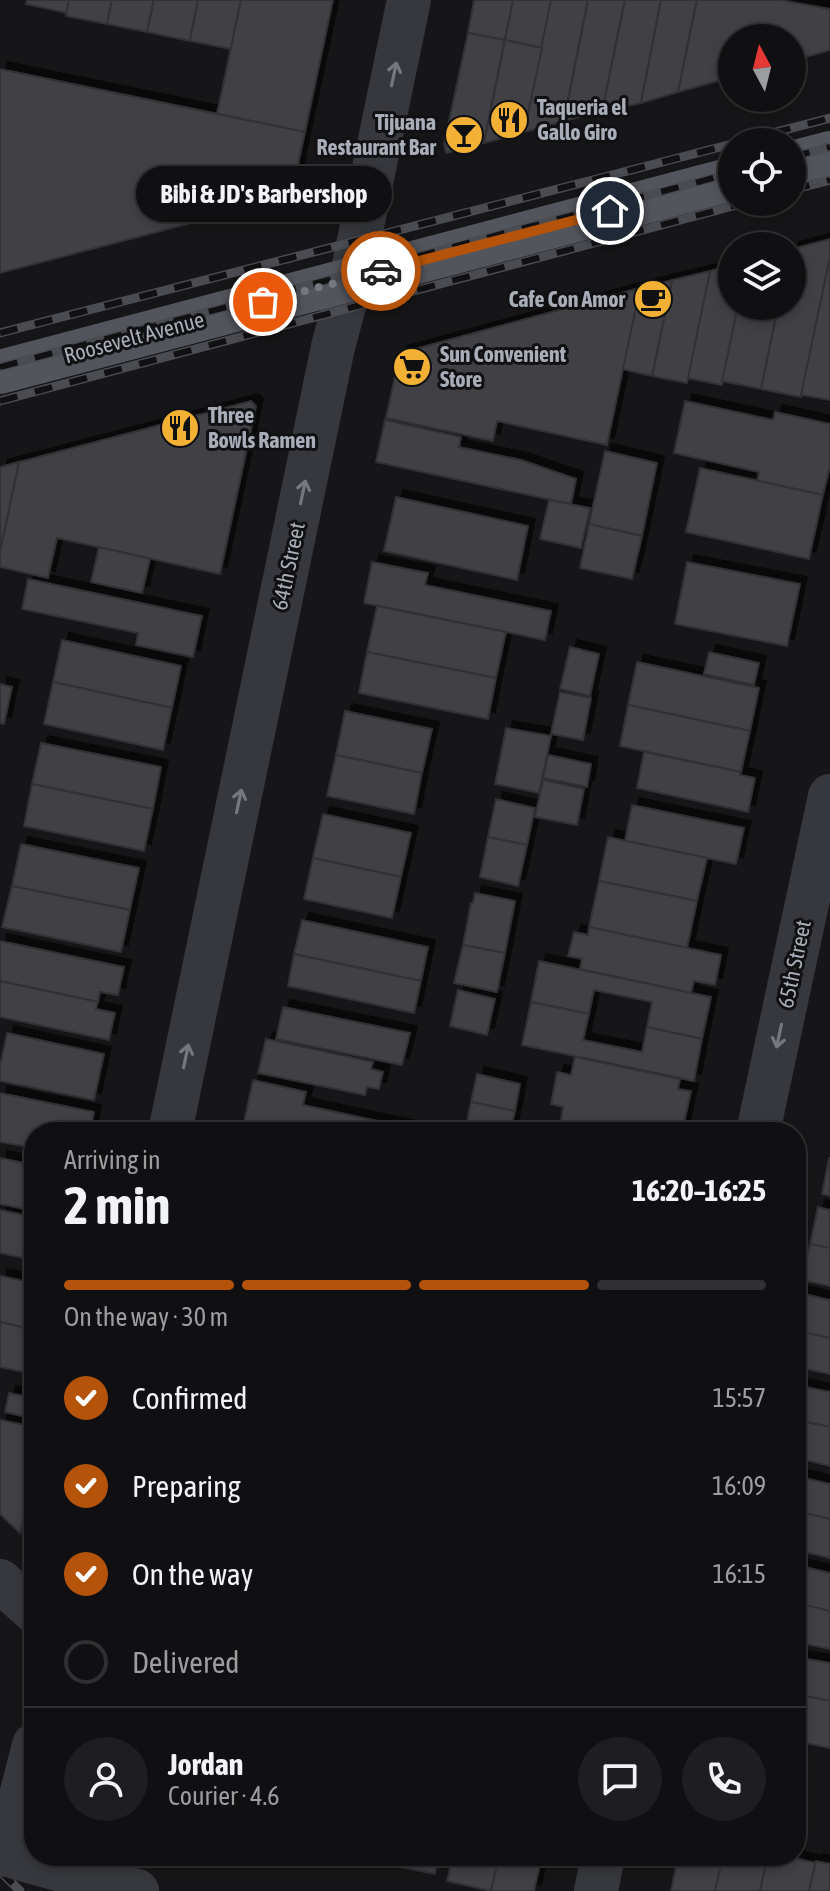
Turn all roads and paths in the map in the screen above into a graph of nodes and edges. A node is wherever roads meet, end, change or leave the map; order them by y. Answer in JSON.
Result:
{"nodes":[{"id":1,"x":409,"y":0,"type":"edge"},
{"id":2,"x":830,"y":153,"type":"edge"},
{"id":3,"x":806,"y":159,"type":"edge"},
{"id":4,"x":718,"y":183,"type":"edge"},
{"id":5,"x":351,"y":279,"type":"junction"},
{"id":6,"x":0,"y":372,"type":"edge"},
{"id":7,"x":830,"y":796,"type":"edge"},
{"id":8,"x":172,"y":1122,"type":"edge"},
{"id":9,"x":760,"y":1122,"type":"edge"},
{"id":10,"x":0,"y":1581,"type":"edge"},
{"id":11,"x":24,"y":1602,"type":"edge"},
{"id":12,"x":24,"y":1784,"type":"edge"},
{"id":13,"x":1,"y":1854,"type":"edge"},
{"id":14,"x":24,"y":1860,"type":"edge"},
{"id":15,"x":45,"y":1866,"type":"edge"},
{"id":16,"x":601,"y":1866,"type":"edge"},
{"id":17,"x":137,"y":1891,"type":"edge"},
{"id":18,"x":596,"y":1891,"type":"edge"}],
"edges":[{"from":5,"to":1,"type":"street","name":"64th Street","one_way":true},
{"from":2,"to":3,"type":"main road"},
{"from":4,"to":5,"type":"main road","name":"Roosevelt Avenue"},
{"from":5,"to":6,"type":"main road","name":"Roosevelt Avenue"},
{"from":8,"to":5,"type":"street","name":"64th Street","one_way":true},
{"from":7,"to":9,"type":"street","name":"65th Street","one_way":true},
{"from":10,"to":11,"type":"street"},
{"from":12,"to":13,"type":"street","bridge":true},
{"from":13,"to":14,"type":"street","bridge":true},
{"from":15,"to":17,"type":"street","bridge":true},
{"from":16,"to":18,"type":"street"}]}
